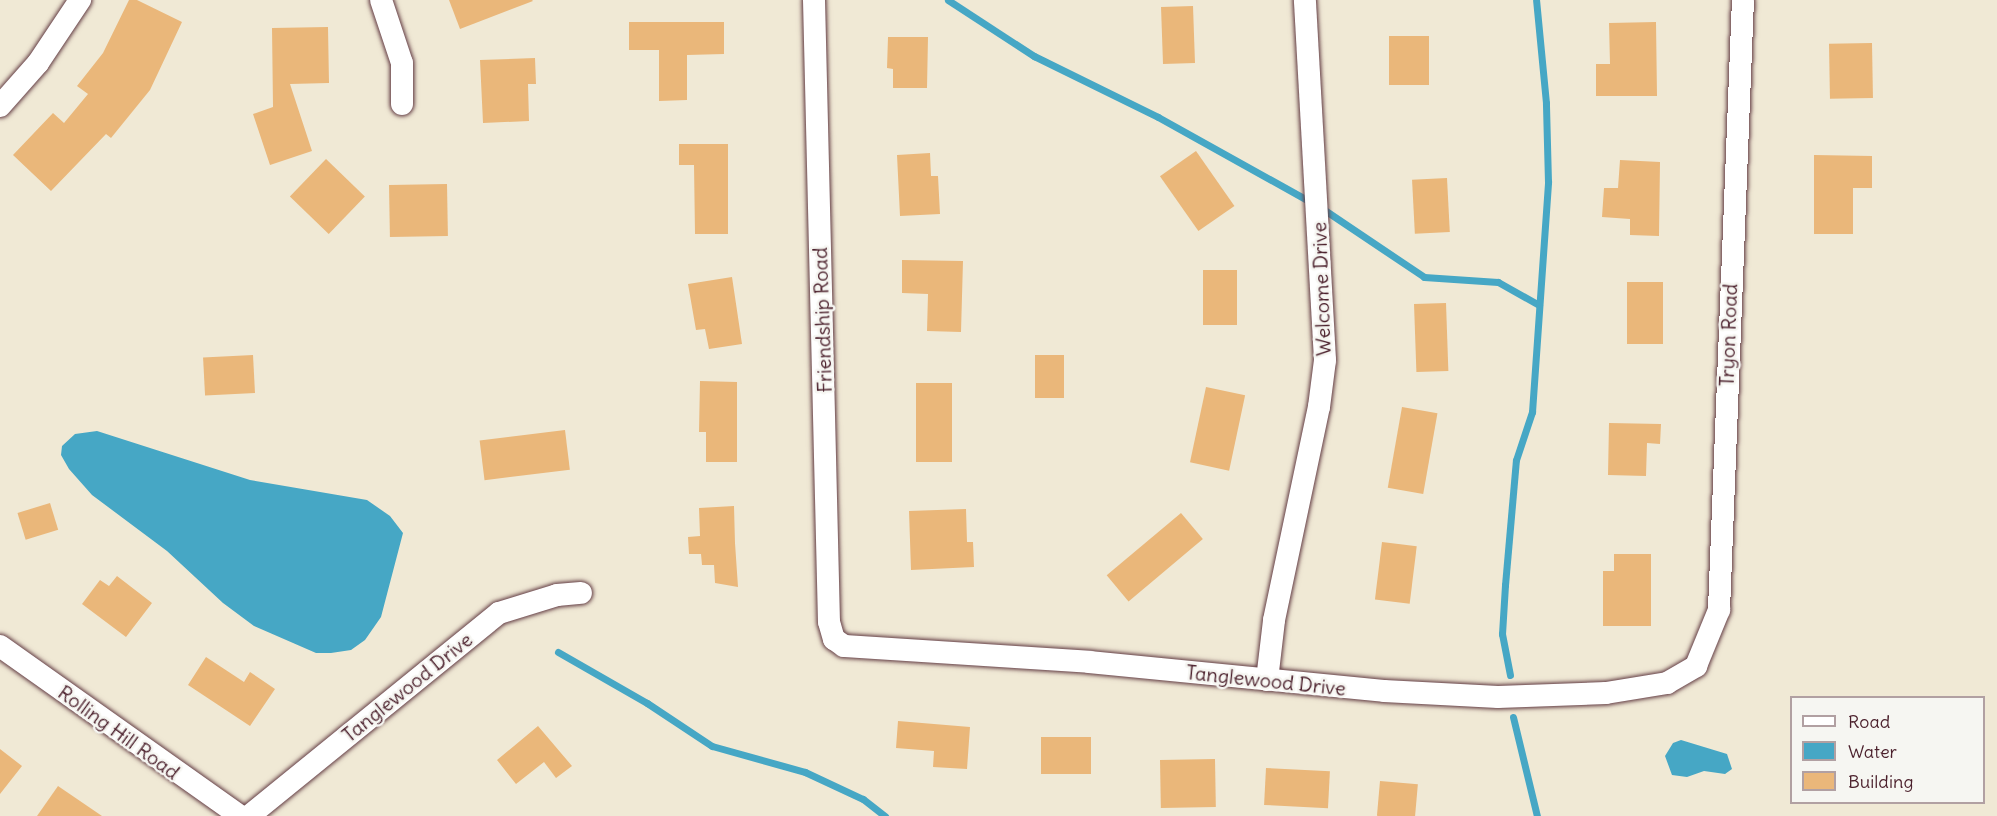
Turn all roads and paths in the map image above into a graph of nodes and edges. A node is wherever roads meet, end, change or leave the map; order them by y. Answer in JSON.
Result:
{"nodes":[{"id":1,"x":80,"y":0,"type":"edge"},
{"id":2,"x":381,"y":0,"type":"edge"},
{"id":3,"x":814,"y":0,"type":"edge"},
{"id":4,"x":1305,"y":0,"type":"edge"},
{"id":5,"x":1743,"y":0,"type":"edge"},
{"id":6,"x":402,"y":104,"type":"dead end"},
{"id":7,"x":0,"y":106,"type":"edge"},
{"id":8,"x":581,"y":593,"type":"dead end"},
{"id":9,"x":834,"y":639,"type":"joint"},
{"id":10,"x":0,"y":646,"type":"edge"},
{"id":11,"x":1696,"y":666,"type":"joint"},
{"id":12,"x":1267,"y":680,"type":"junction"},
{"id":13,"x":240,"y":816,"type":"edge"},
{"id":14,"x":249,"y":816,"type":"edge"}],
"edges":[{"from":1,"to":7,"type":"street"},
{"from":2,"to":6,"type":"street"},
{"from":3,"to":9,"type":"street","name":"Friendship Road"},
{"from":4,"to":12,"type":"street","name":"Welcome Drive"},
{"from":5,"to":11,"type":"street","name":"Tryon Road"},
{"from":8,"to":14,"type":"street","name":"Tanglewood Drive"},
{"from":9,"to":12,"type":"street","name":"Tanglewood Drive"},
{"from":10,"to":13,"type":"street","name":"Rolling Hill Road"},
{"from":11,"to":12,"type":"street","name":"Tanglewood Drive"}]}
